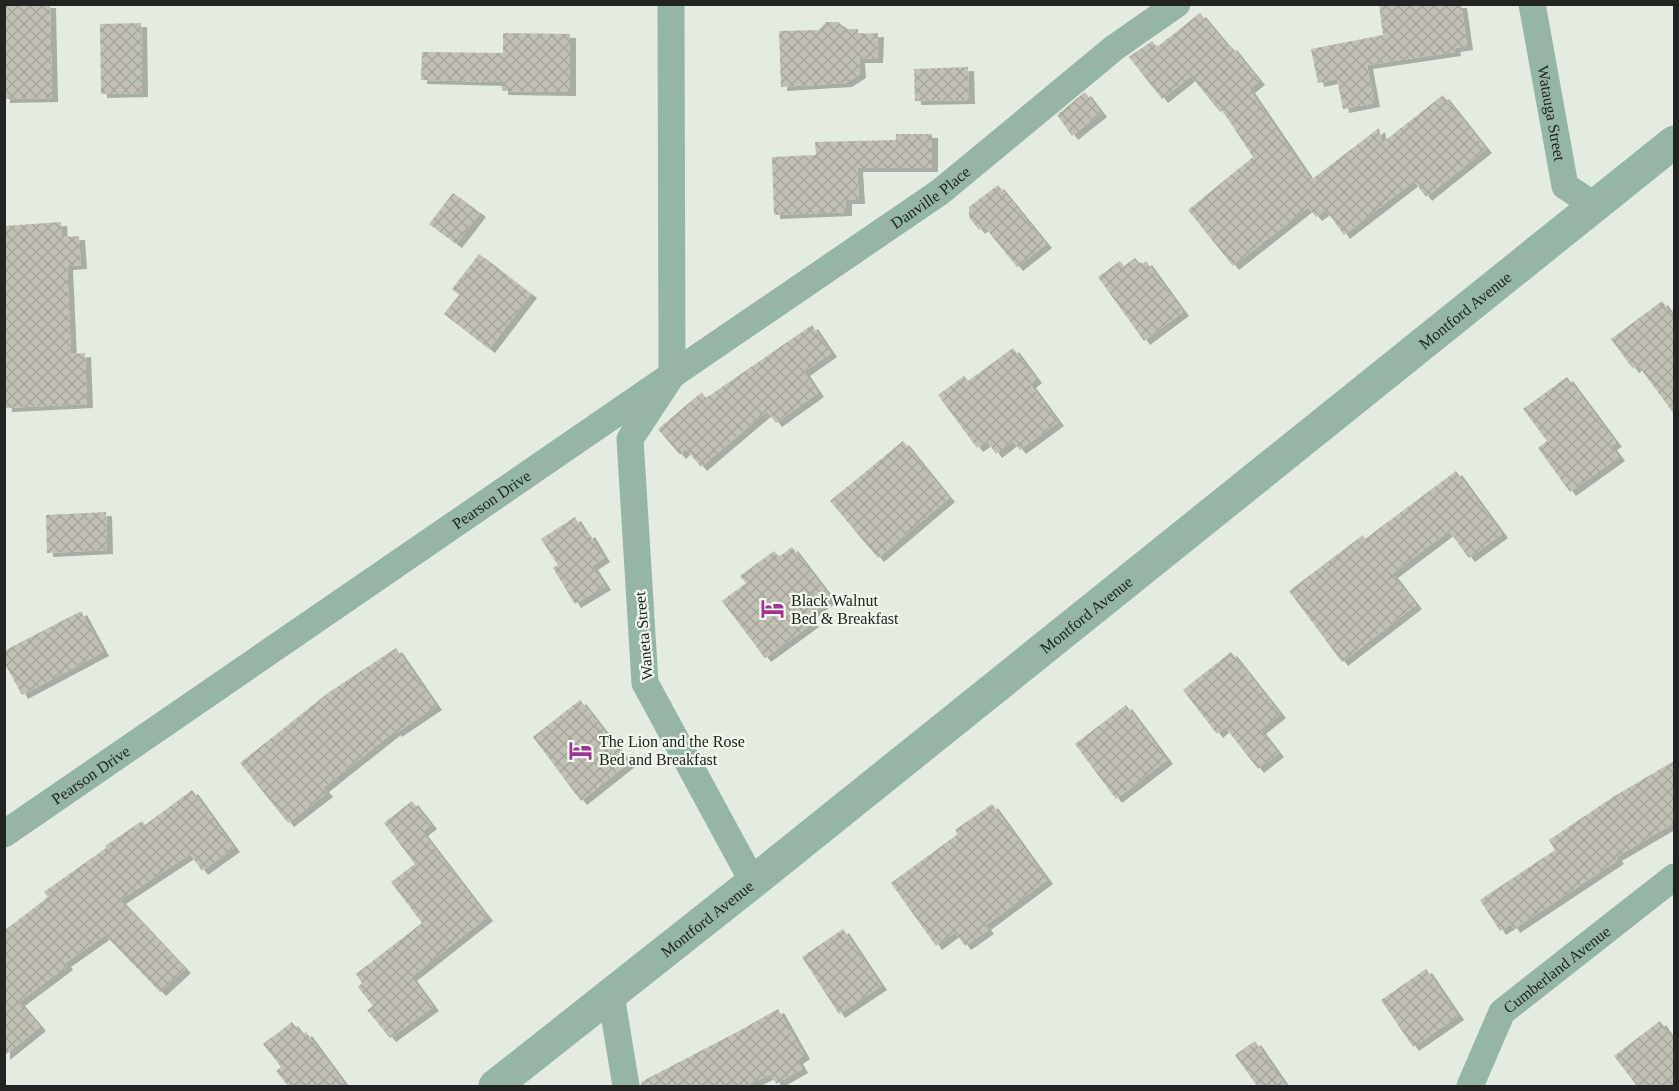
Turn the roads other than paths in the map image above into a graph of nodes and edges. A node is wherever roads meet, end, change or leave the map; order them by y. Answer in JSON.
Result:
{"nodes":[{"id":1,"x":671,"y":4,"type":"edge"},
{"id":2,"x":1177,"y":4,"type":"edge"},
{"id":3,"x":1532,"y":4,"type":"edge"},
{"id":4,"x":1674,"y":142,"type":"edge"},
{"id":5,"x":1595,"y":206,"type":"junction"},
{"id":6,"x":672,"y":375,"type":"junction"},
{"id":7,"x":4,"y":834,"type":"edge"},
{"id":8,"x":1674,"y":877,"type":"edge"},
{"id":9,"x":753,"y":882,"type":"junction"},
{"id":10,"x":610,"y":995,"type":"junction"},
{"id":11,"x":495,"y":1086,"type":"edge"},
{"id":12,"x":626,"y":1086,"type":"edge"},
{"id":13,"x":1470,"y":1086,"type":"edge"}],
"edges":[{"from":1,"to":6,"type":"street"},
{"from":2,"to":6,"type":"street","name":"Danville Place"},
{"from":3,"to":5,"type":"street","name":"Watauga Street"},
{"from":4,"to":5,"type":"street","name":"Montford Avenue"},
{"from":5,"to":9,"type":"street","name":"Montford Avenue"},
{"from":6,"to":7,"type":"street","name":"Pearson Drive"},
{"from":6,"to":9,"type":"street","name":"Waneta Street"},
{"from":8,"to":13,"type":"street","name":"Cumberland Avenue"},
{"from":9,"to":10,"type":"street","name":"Montford Avenue"},
{"from":10,"to":11,"type":"street","name":"Montford Avenue"},
{"from":10,"to":12,"type":"street"}]}
